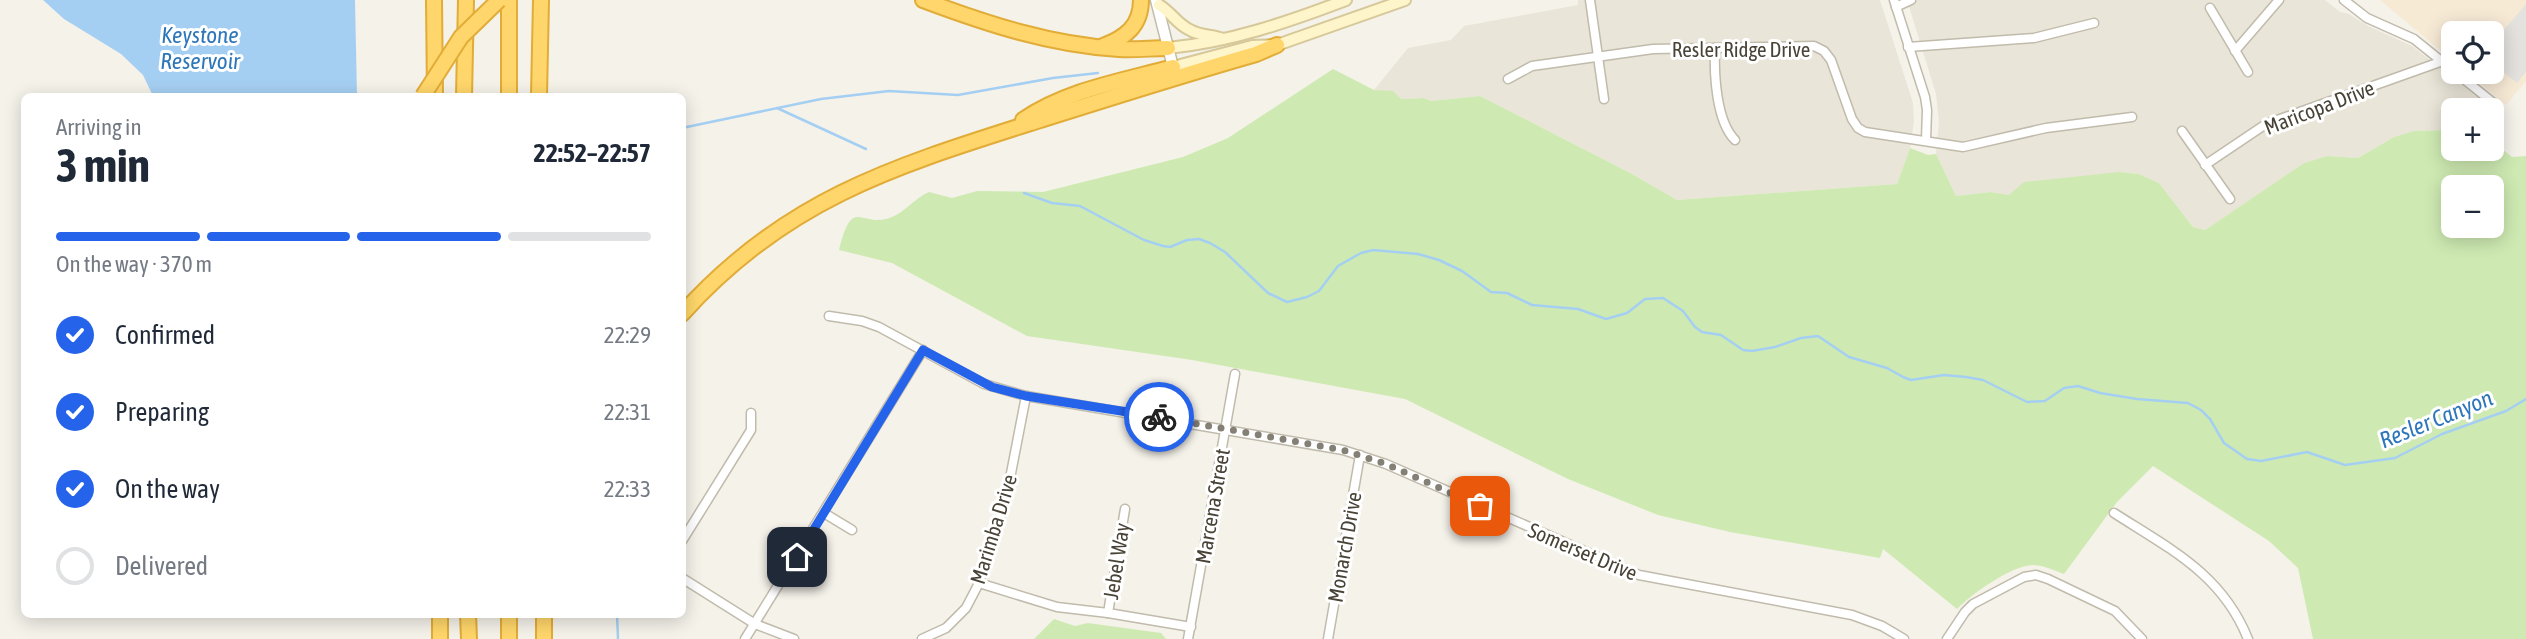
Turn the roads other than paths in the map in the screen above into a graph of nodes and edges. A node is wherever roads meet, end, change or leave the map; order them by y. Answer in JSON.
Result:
{"nodes":[{"id":1,"x":434,"y":0,"type":"edge"},
{"id":2,"x":466,"y":0,"type":"edge"},
{"id":3,"x":499,"y":0,"type":"edge"},
{"id":4,"x":509,"y":0,"type":"edge"},
{"id":5,"x":541,"y":0,"type":"edge"},
{"id":6,"x":923,"y":0,"type":"edge"},
{"id":7,"x":1141,"y":0,"type":"edge"},
{"id":8,"x":1346,"y":0,"type":"edge"},
{"id":9,"x":1405,"y":0,"type":"edge"},
{"id":10,"x":1911,"y":0,"type":"edge"},
{"id":11,"x":2279,"y":0,"type":"edge"},
{"id":12,"x":2344,"y":0,"type":"edge"},
{"id":13,"x":1158,"y":2,"type":"edge"},
{"id":14,"x":1588,"y":2,"type":"edge"},
{"id":15,"x":1895,"y":4,"type":"edge"},
{"id":16,"x":2210,"y":8,"type":"dead end"},
{"id":17,"x":2094,"y":23,"type":"dead end"},
{"id":18,"x":1226,"y":40,"type":"junction"},
{"id":19,"x":1277,"y":45,"type":"junction"},
{"id":20,"x":1097,"y":47,"type":"junction"},
{"id":21,"x":1909,"y":47,"type":"junction"},
{"id":22,"x":1168,"y":48,"type":"junction"},
{"id":23,"x":1715,"y":48,"type":"junction"},
{"id":24,"x":2235,"y":51,"type":"junction"},
{"id":25,"x":1597,"y":55,"type":"junction"},
{"id":26,"x":2440,"y":62,"type":"junction"},
{"id":27,"x":1173,"y":67,"type":"junction"},
{"id":28,"x":2248,"y":72,"type":"dead end"},
{"id":29,"x":1508,"y":79,"type":"dead end"},
{"id":30,"x":425,"y":93,"type":"edge"},
{"id":31,"x":435,"y":93,"type":"edge"},
{"id":32,"x":464,"y":93,"type":"edge"},
{"id":33,"x":509,"y":93,"type":"edge"},
{"id":34,"x":539,"y":93,"type":"edge"},
{"id":35,"x":2487,"y":98,"type":"edge"},
{"id":36,"x":1604,"y":99,"type":"dead end"},
{"id":37,"x":2132,"y":117,"type":"dead end"},
{"id":38,"x":1010,"y":129,"type":"junction"},
{"id":39,"x":2182,"y":131,"type":"dead end"},
{"id":40,"x":1735,"y":140,"type":"dead end"},
{"id":41,"x":1926,"y":141,"type":"junction"},
{"id":42,"x":2205,"y":165,"type":"junction"},
{"id":43,"x":2230,"y":199,"type":"dead end"},
{"id":44,"x":686,"y":310,"type":"edge"},
{"id":45,"x":829,"y":316,"type":"dead end"},
{"id":46,"x":923,"y":350,"type":"junction"},
{"id":47,"x":1236,"y":374,"type":"dead end"},
{"id":48,"x":1026,"y":396,"type":"junction"},
{"id":49,"x":751,"y":413,"type":"dead end"},
{"id":50,"x":1225,"y":428,"type":"junction"},
{"id":51,"x":1360,"y":455,"type":"junction"},
{"id":52,"x":1125,"y":509,"type":"dead end"},
{"id":53,"x":824,"y":513,"type":"junction"},
{"id":54,"x":2114,"y":513,"type":"dead end"},
{"id":55,"x":852,"y":530,"type":"dead end"},
{"id":56,"x":686,"y":535,"type":"edge"},
{"id":57,"x":686,"y":581,"type":"edge"},
{"id":58,"x":979,"y":583,"type":"junction"},
{"id":59,"x":1108,"y":613,"type":"junction"},
{"id":60,"x":440,"y":618,"type":"edge"},
{"id":61,"x":468,"y":618,"type":"edge"},
{"id":62,"x":509,"y":618,"type":"edge"},
{"id":63,"x":755,"y":624,"type":"junction"},
{"id":64,"x":1191,"y":627,"type":"junction"},
{"id":65,"x":440,"y":639,"type":"edge"},
{"id":66,"x":469,"y":639,"type":"edge"},
{"id":67,"x":509,"y":639,"type":"edge"},
{"id":68,"x":745,"y":639,"type":"edge"},
{"id":69,"x":794,"y":639,"type":"edge"},
{"id":70,"x":922,"y":639,"type":"edge"},
{"id":71,"x":1188,"y":639,"type":"edge"},
{"id":72,"x":1328,"y":639,"type":"edge"},
{"id":73,"x":1904,"y":639,"type":"edge"},
{"id":74,"x":1947,"y":639,"type":"edge"},
{"id":75,"x":2142,"y":639,"type":"edge"},
{"id":76,"x":2248,"y":639,"type":"edge"}],
"edges":[{"from":1,"to":31,"type":"highway"},
{"from":2,"to":32,"type":"highway"},
{"from":3,"to":30,"type":"highway","bridge":true},
{"from":4,"to":33,"type":"highway"},
{"from":5,"to":34,"type":"highway"},
{"from":6,"to":20,"type":"highway"},
{"from":7,"to":20,"type":"highway"},
{"from":8,"to":18,"type":"main road"},
{"from":9,"to":19,"type":"main road"},
{"from":10,"to":15,"type":"street"},
{"from":11,"to":24,"type":"street"},
{"from":12,"to":26,"type":"street"},
{"from":13,"to":18,"type":"main road"},
{"from":13,"to":22,"type":"street"},
{"from":14,"to":25,"type":"street"},
{"from":15,"to":21,"type":"street"},
{"from":16,"to":24,"type":"street"},
{"from":17,"to":21,"type":"street"},
{"from":18,"to":22,"type":"main road"},
{"from":19,"to":27,"type":"main road"},
{"from":19,"to":38,"type":"highway"},
{"from":20,"to":22,"type":"highway"},
{"from":21,"to":41,"type":"street"},
{"from":22,"to":27,"type":"street"},
{"from":23,"to":25,"type":"street","name":"Resler Ridge Drive"},
{"from":23,"to":40,"type":"street"},
{"from":23,"to":41,"type":"street","name":"Resler Ridge Drive"},
{"from":24,"to":28,"type":"street"},
{"from":25,"to":29,"type":"street","name":"Resler Ridge Drive"},
{"from":25,"to":36,"type":"street"},
{"from":26,"to":35,"type":"street"},
{"from":26,"to":42,"type":"street","name":"Maricopa Drive"},
{"from":27,"to":38,"type":"highway"},
{"from":37,"to":41,"type":"street"},
{"from":38,"to":44,"type":"highway"},
{"from":39,"to":42,"type":"street"},
{"from":42,"to":43,"type":"street"},
{"from":45,"to":46,"type":"street","name":"Somerset Drive"},
{"from":46,"to":48,"type":"street","name":"Somerset Drive"},
{"from":46,"to":53,"type":"street"},
{"from":47,"to":50,"type":"street","name":"Marcena Street"},
{"from":48,"to":50,"type":"street","name":"Somerset Drive"},
{"from":48,"to":58,"type":"street","name":"Marimba Drive"},
{"from":49,"to":56,"type":"street"},
{"from":50,"to":51,"type":"street","name":"Somerset Drive"},
{"from":50,"to":64,"type":"street","name":"Marcena Street"},
{"from":51,"to":72,"type":"street","name":"Monarch Drive"},
{"from":51,"to":73,"type":"street","name":"Somerset Drive"},
{"from":52,"to":59,"type":"street","name":"Jebel Way"},
{"from":53,"to":55,"type":"street"},
{"from":53,"to":63,"type":"street"},
{"from":54,"to":76,"type":"street"},
{"from":57,"to":63,"type":"street"},
{"from":58,"to":59,"type":"street"},
{"from":58,"to":70,"type":"street","name":"Marimba Drive"},
{"from":59,"to":64,"type":"street"},
{"from":60,"to":65,"type":"highway"},
{"from":61,"to":66,"type":"highway"},
{"from":62,"to":67,"type":"highway"},
{"from":63,"to":68,"type":"street"},
{"from":63,"to":69,"type":"street"},
{"from":64,"to":71,"type":"street","name":"Marcena Street"},
{"from":74,"to":75,"type":"street"}]}
